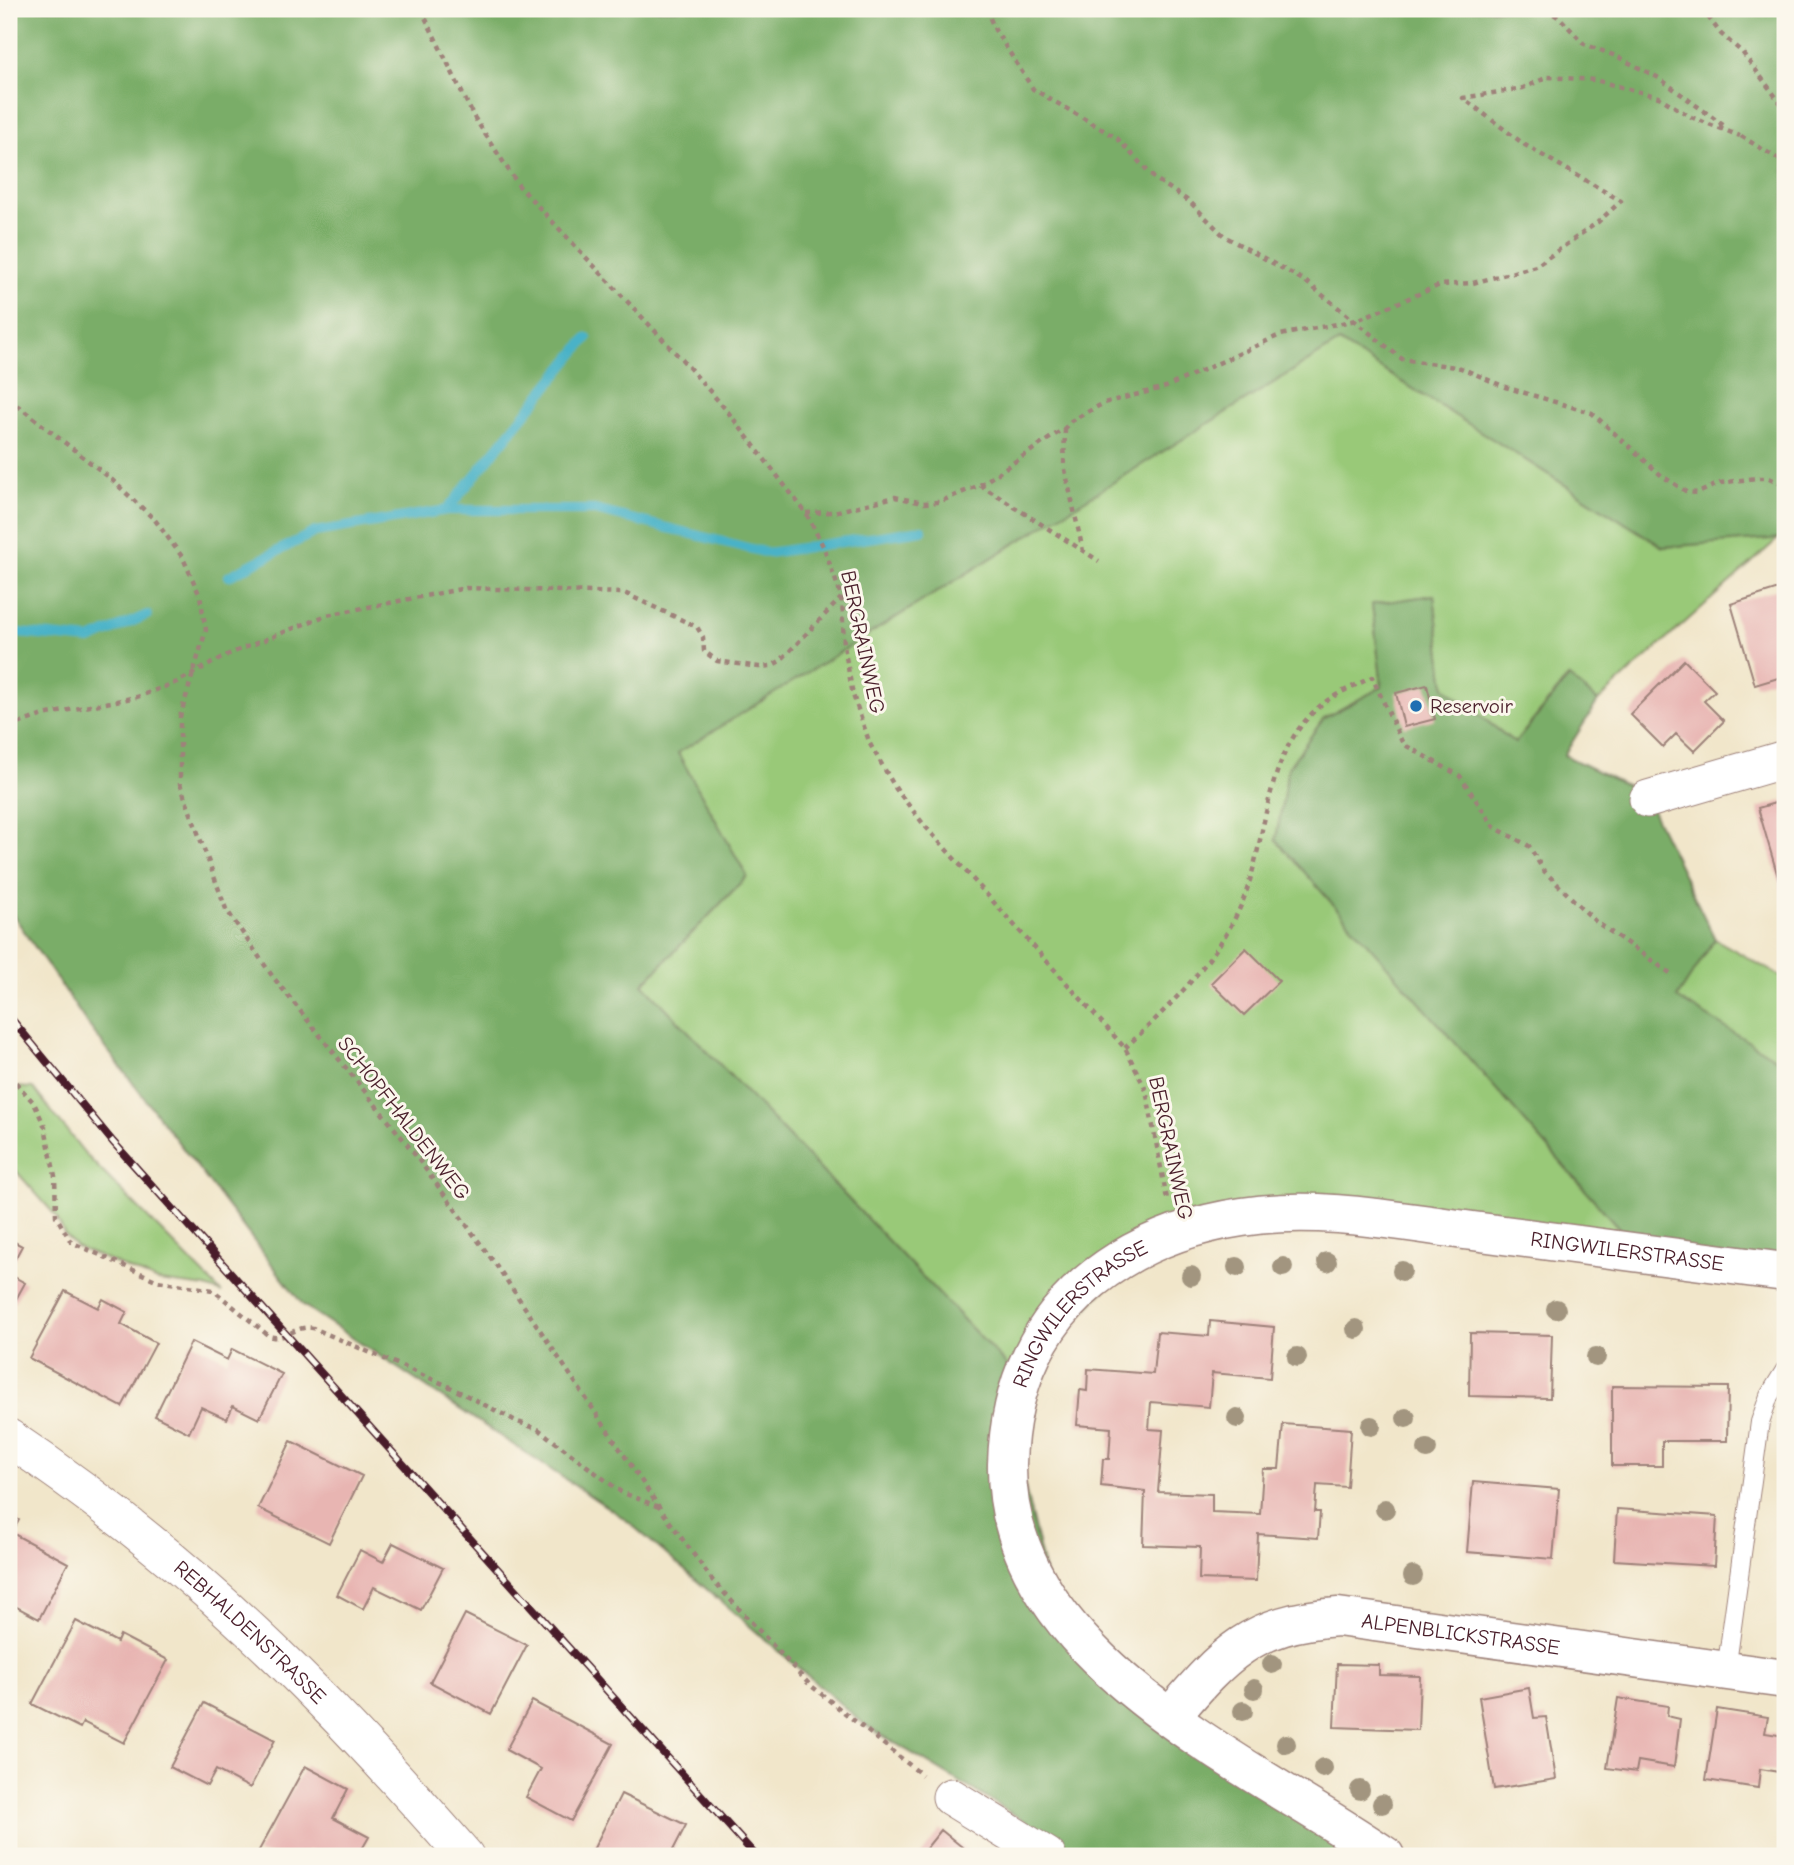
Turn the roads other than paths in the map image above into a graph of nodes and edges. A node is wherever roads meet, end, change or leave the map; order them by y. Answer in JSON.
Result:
{"nodes":[{"id":1,"x":1785,"y":759,"type":"edge"},
{"id":2,"x":1648,"y":799,"type":"dead end"},
{"id":3,"x":1785,"y":1272,"type":"edge"},
{"id":4,"x":1785,"y":1370,"type":"edge"},
{"id":5,"x":9,"y":1438,"type":"edge"},
{"id":6,"x":1726,"y":1671,"type":"junction"},
{"id":7,"x":1785,"y":1679,"type":"edge"},
{"id":8,"x":1170,"y":1717,"type":"junction"},
{"id":9,"x":951,"y":1797,"type":"road end"},
{"id":10,"x":465,"y":1856,"type":"edge"},
{"id":11,"x":1047,"y":1856,"type":"edge"},
{"id":12,"x":1385,"y":1856,"type":"edge"}],
"edges":[{"from":1,"to":2,"type":"street"},
{"from":3,"to":8,"type":"street","name":"RINGWILERSTRASSE"},
{"from":4,"to":6,"type":"lane"},
{"from":5,"to":10,"type":"street","name":"REBHALDENSTRASSE"},
{"from":6,"to":7,"type":"street","name":"ALPENBLICKSTRASSE"},
{"from":6,"to":8,"type":"street","name":"ALPENBLICKSTRASSE"},
{"from":8,"to":12,"type":"street","name":"RINGWILERSTRASSE"},
{"from":9,"to":11,"type":"street"}]}
